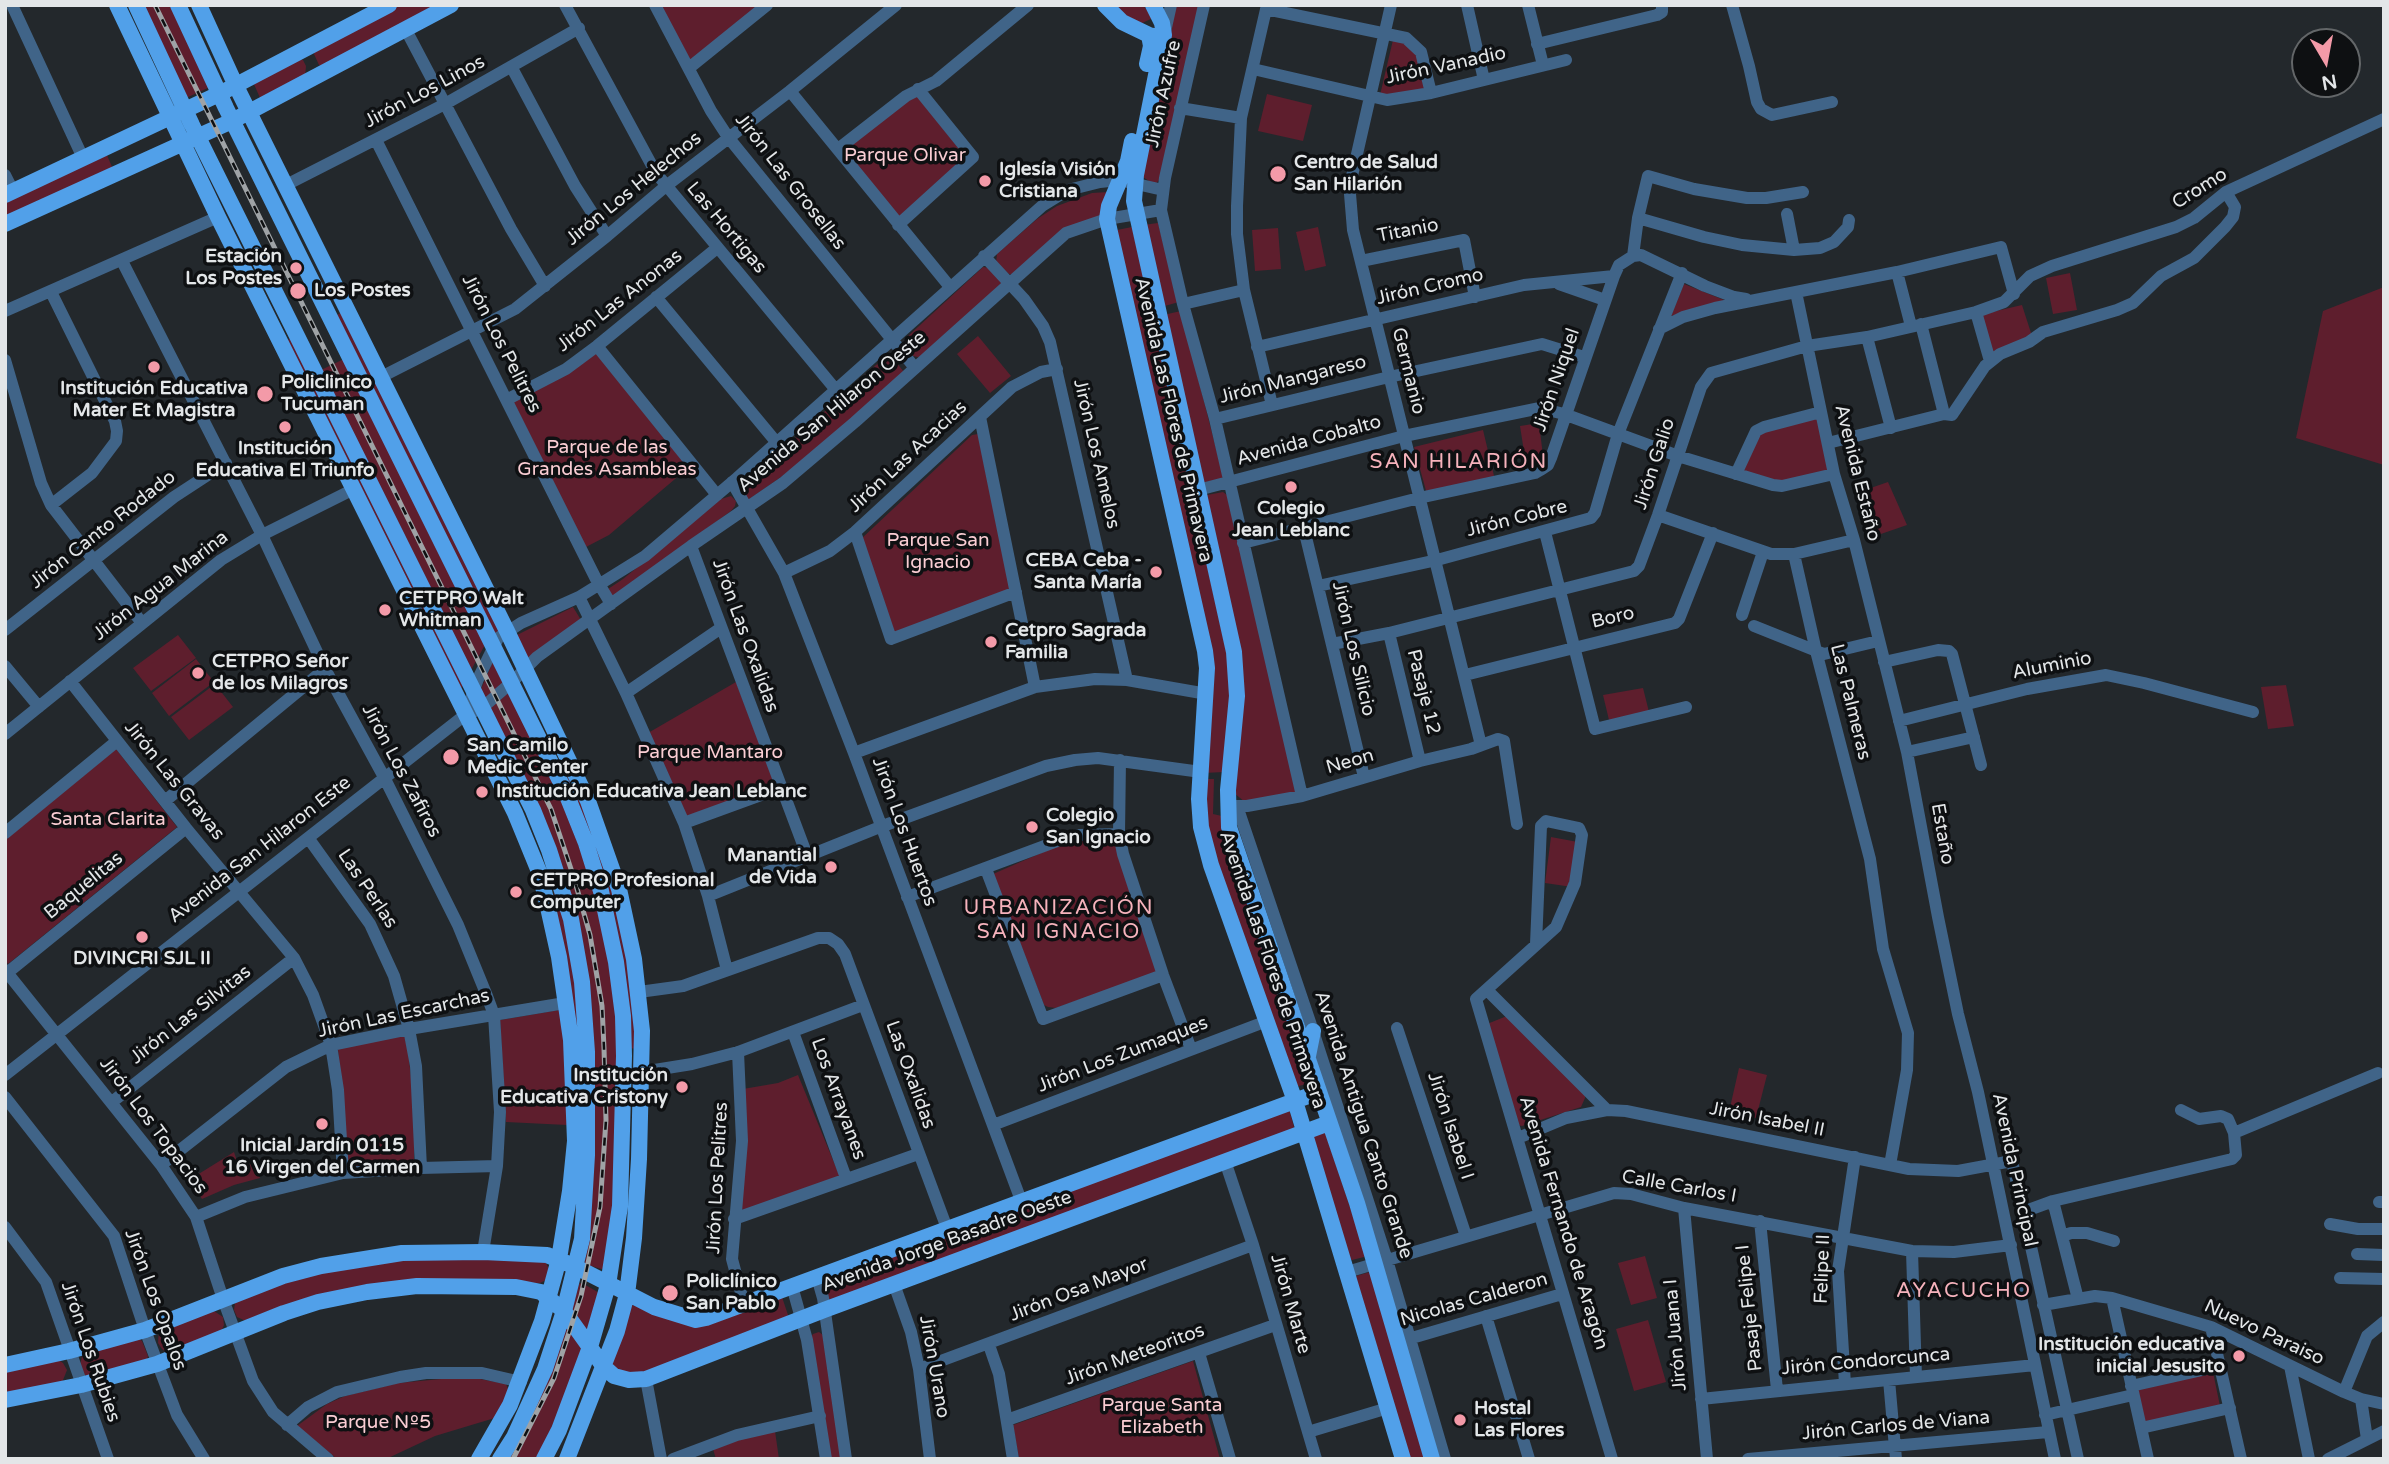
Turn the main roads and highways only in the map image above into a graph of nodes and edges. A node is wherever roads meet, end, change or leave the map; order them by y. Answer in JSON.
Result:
{"nodes":[{"id":1,"x":117,"y":5,"type":"edge"},
{"id":2,"x":136,"y":5,"type":"edge"},
{"id":3,"x":178,"y":5,"type":"edge"},
{"id":4,"x":389,"y":5,"type":"edge"},
{"id":5,"x":450,"y":5,"type":"edge"},
{"id":6,"x":1105,"y":5,"type":"edge"},
{"id":7,"x":1153,"y":5,"type":"edge"},
{"id":8,"x":203,"y":7,"type":"edge"},
{"id":9,"x":1156,"y":35,"type":"junction"},
{"id":10,"x":304,"y":50,"type":"junction"},
{"id":11,"x":319,"y":75,"type":"junction"},
{"id":12,"x":236,"y":86,"type":"junction"},
{"id":13,"x":219,"y":94,"type":"junction"},
{"id":14,"x":249,"y":112,"type":"junction"},
{"id":15,"x":177,"y":114,"type":"junction"},
{"id":16,"x":232,"y":121,"type":"junction"},
{"id":17,"x":190,"y":140,"type":"junction"},
{"id":18,"x":117,"y":142,"type":"junction"},
{"id":19,"x":129,"y":169,"type":"junction"},
{"id":20,"x":1127,"y":182,"type":"junction"},
{"id":21,"x":9,"y":193,"type":"edge"},
{"id":22,"x":5,"y":224,"type":"edge"},
{"id":23,"x":1313,"y":1031,"type":"road end"},
{"id":24,"x":1308,"y":1056,"type":"junction"},
{"id":25,"x":1319,"y":1092,"type":"junction"},
{"id":26,"x":1295,"y":1101,"type":"junction"},
{"id":27,"x":1329,"y":1122,"type":"junction"},
{"id":28,"x":1304,"y":1132,"type":"junction"},
{"id":29,"x":559,"y":1259,"type":"junction"},
{"id":30,"x":576,"y":1267,"type":"junction"},
{"id":31,"x":608,"y":1285,"type":"junction"},
{"id":32,"x":627,"y":1294,"type":"junction"},
{"id":33,"x":549,"y":1297,"type":"junction"},
{"id":34,"x":564,"y":1311,"type":"junction"},
{"id":35,"x":590,"y":1347,"type":"junction"},
{"id":36,"x":5,"y":1365,"type":"edge"},
{"id":37,"x":604,"y":1367,"type":"junction"},
{"id":38,"x":5,"y":1400,"type":"edge"},
{"id":39,"x":569,"y":1458,"type":"edge"},
{"id":40,"x":479,"y":1459,"type":"edge"},
{"id":41,"x":500,"y":1459,"type":"edge"},
{"id":42,"x":544,"y":1459,"type":"edge"},
{"id":43,"x":1403,"y":1459,"type":"edge"},
{"id":44,"x":1432,"y":1459,"type":"edge"}],
"edges":[{"from":1,"to":15,"type":"main road"},
{"from":2,"to":15,"type":"main road"},
{"from":3,"to":13,"type":"main road"},
{"from":4,"to":10,"type":"main road"},
{"from":5,"to":11,"type":"main road"},
{"from":6,"to":9,"type":"main road"},
{"from":7,"to":9,"type":"main road","name":"Avenida Las Flores de Primavera"},
{"from":8,"to":12,"type":"main road"},
{"from":9,"to":20,"type":"main road","name":"Avenida Las Flores de Primavera"},
{"from":10,"to":11,"type":"main road"},
{"from":10,"to":12,"type":"main road"},
{"from":11,"to":14,"type":"main road"},
{"from":12,"to":13,"type":"main road"},
{"from":12,"to":14,"type":"main road"},
{"from":13,"to":15,"type":"main road"},
{"from":13,"to":16,"type":"main road"},
{"from":14,"to":16,"type":"main road"},
{"from":14,"to":32,"type":"main road"},
{"from":15,"to":17,"type":"main road"},
{"from":15,"to":18,"type":"main road"},
{"from":16,"to":17,"type":"main road"},
{"from":16,"to":31,"type":"main road"},
{"from":17,"to":19,"type":"main road"},
{"from":17,"to":29,"type":"main road"},
{"from":17,"to":30,"type":"main road"},
{"from":18,"to":19,"type":"main road"},
{"from":18,"to":21,"type":"main road"},
{"from":19,"to":22,"type":"main road"},
{"from":20,"to":24,"type":"main road","name":"Avenida Las Flores de Primavera"},
{"from":20,"to":26,"type":"main road","name":"Avenida Las Flores de Primavera"},
{"from":23,"to":24,"type":"main road"},
{"from":24,"to":25,"type":"main road","name":"Avenida Las Flores de Primavera"},
{"from":25,"to":26,"type":"main road","name":"Avenida Jorge Basadre Oeste"},
{"from":25,"to":27,"type":"main road","name":"Avenida Las Flores de Primavera"},
{"from":26,"to":28,"type":"main road","name":"Avenida Las Flores de Primavera"},
{"from":26,"to":32,"type":"main road","name":"Avenida Jorge Basadre Oeste"},
{"from":27,"to":28,"type":"main road","name":"Avenida Jorge Basadre Oeste"},
{"from":27,"to":44,"type":"main road","name":"Avenida Las Flores de Primavera"},
{"from":28,"to":37,"type":"main road","name":"Avenida Jorge Basadre Oeste"},
{"from":28,"to":43,"type":"main road","name":"Avenida Las Flores de Primavera"},
{"from":29,"to":30,"type":"main road","name":"Avenida Jorge Basadre Oeste"},
{"from":29,"to":33,"type":"main road"},
{"from":29,"to":36,"type":"main road","name":"Avenida Jorge Basadre Oeste"},
{"from":30,"to":31,"type":"main road","name":"Avenida Jorge Basadre Oeste"},
{"from":30,"to":34,"type":"main road"},
{"from":31,"to":32,"type":"main road","name":"Avenida Jorge Basadre Oeste"},
{"from":31,"to":35,"type":"main road"},
{"from":32,"to":37,"type":"main road"},
{"from":33,"to":34,"type":"main road"},
{"from":33,"to":38,"type":"main road"},
{"from":33,"to":40,"type":"main road"},
{"from":34,"to":35,"type":"main road"},
{"from":34,"to":41,"type":"main road"},
{"from":35,"to":37,"type":"main road"},
{"from":35,"to":42,"type":"main road"},
{"from":37,"to":39,"type":"main road"}]}
